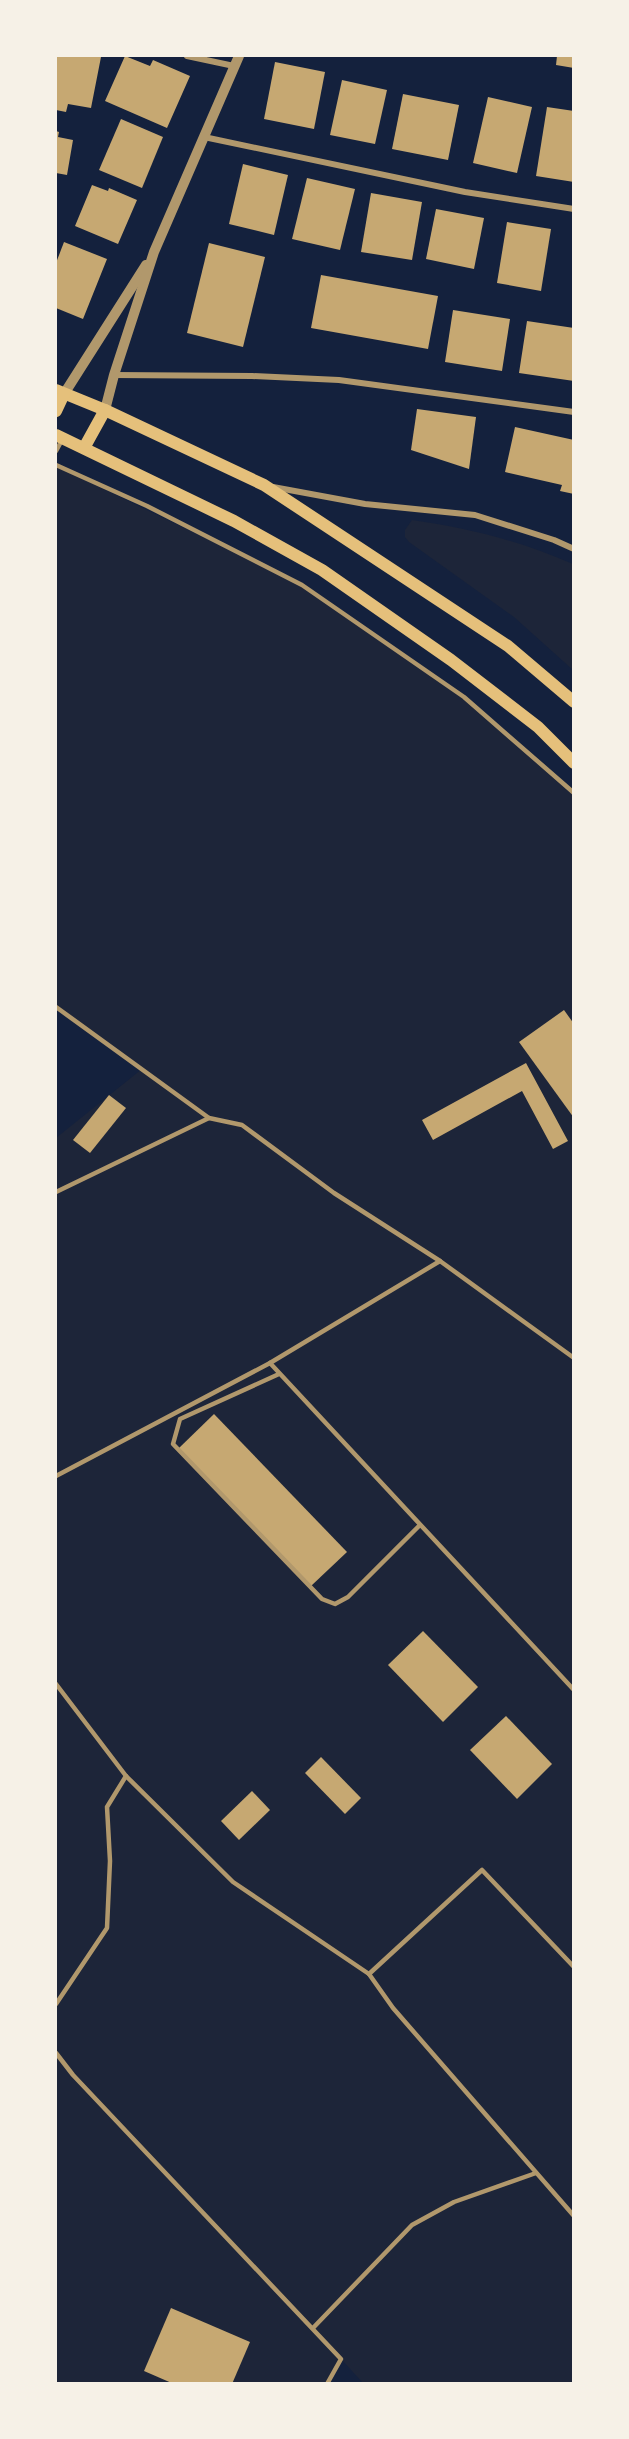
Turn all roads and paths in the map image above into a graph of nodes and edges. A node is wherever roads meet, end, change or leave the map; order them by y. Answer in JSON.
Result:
{"nodes":[{"id":1,"x":187,"y":56,"type":"edge"},
{"id":2,"x":237,"y":61,"type":"edge"},
{"id":3,"x":204,"y":137,"type":"junction"},
{"id":4,"x":573,"y":209,"type":"edge"},
{"id":5,"x":154,"y":252,"type":"junction"},
{"id":6,"x":114,"y":375,"type":"junction"},
{"id":7,"x":60,"y":392,"type":"edge"},
{"id":8,"x":105,"y":410,"type":"junction"},
{"id":9,"x":56,"y":411,"type":"edge"},
{"id":10,"x":573,"y":412,"type":"edge"},
{"id":11,"x":59,"y":437,"type":"edge"},
{"id":12,"x":84,"y":448,"type":"junction"},
{"id":13,"x":56,"y":451,"type":"edge"},
{"id":14,"x":56,"y":465,"type":"edge"},
{"id":15,"x":264,"y":485,"type":"junction"},
{"id":16,"x":573,"y":549,"type":"edge"},
{"id":17,"x":573,"y":702,"type":"edge"},
{"id":18,"x":573,"y":763,"type":"edge"},
{"id":19,"x":573,"y":793,"type":"edge"},
{"id":20,"x":56,"y":1007,"type":"edge"},
{"id":21,"x":209,"y":1118,"type":"junction"},
{"id":22,"x":56,"y":1192,"type":"edge"},
{"id":23,"x":440,"y":1261,"type":"junction"},
{"id":24,"x":573,"y":1358,"type":"edge"},
{"id":25,"x":270,"y":1364,"type":"junction"},
{"id":26,"x":279,"y":1374,"type":"junction"},
{"id":27,"x":56,"y":1476,"type":"edge"},
{"id":28,"x":420,"y":1525,"type":"junction"},
{"id":29,"x":56,"y":1684,"type":"edge"},
{"id":30,"x":573,"y":1690,"type":"edge"},
{"id":31,"x":126,"y":1776,"type":"junction"},
{"id":32,"x":573,"y":1967,"type":"edge"},
{"id":33,"x":369,"y":1974,"type":"junction"},
{"id":34,"x":56,"y":2004,"type":"edge"},
{"id":35,"x":56,"y":2053,"type":"edge"},
{"id":36,"x":536,"y":2174,"type":"junction"},
{"id":37,"x":573,"y":2217,"type":"edge"},
{"id":38,"x":313,"y":2328,"type":"junction"},
{"id":39,"x":327,"y":2384,"type":"edge"}],
"edges":[{"from":1,"to":2,"type":"street"},
{"from":2,"to":3,"type":"street"},
{"from":3,"to":4,"type":"street"},
{"from":3,"to":5,"type":"street"},
{"from":5,"to":6,"type":"street"},
{"from":5,"to":7,"type":"street"},
{"from":6,"to":8,"type":"street"},
{"from":6,"to":10,"type":"street"},
{"from":7,"to":8,"type":"main road"},
{"from":7,"to":9,"type":"main road"},
{"from":8,"to":12,"type":"main road"},
{"from":8,"to":15,"type":"main road"},
{"from":11,"to":12,"type":"main road"},
{"from":11,"to":13,"type":"lane"},
{"from":12,"to":18,"type":"main road"},
{"from":14,"to":19,"type":"lane"},
{"from":15,"to":16,"type":"street"},
{"from":15,"to":17,"type":"main road"},
{"from":20,"to":21,"type":"lane"},
{"from":21,"to":22,"type":"lane"},
{"from":21,"to":23,"type":"lane"},
{"from":23,"to":24,"type":"lane"},
{"from":23,"to":25,"type":"lane"},
{"from":25,"to":26,"type":"lane"},
{"from":25,"to":27,"type":"lane"},
{"from":26,"to":28,"type":"lane"},
{"from":26,"to":28,"type":"lane"},
{"from":28,"to":30,"type":"lane"},
{"from":29,"to":31,"type":"lane"},
{"from":31,"to":33,"type":"lane"},
{"from":31,"to":34,"type":"lane"},
{"from":32,"to":33,"type":"lane"},
{"from":33,"to":36,"type":"lane"},
{"from":35,"to":38,"type":"lane"},
{"from":36,"to":37,"type":"lane"},
{"from":36,"to":38,"type":"lane"},
{"from":38,"to":39,"type":"lane"}]}
